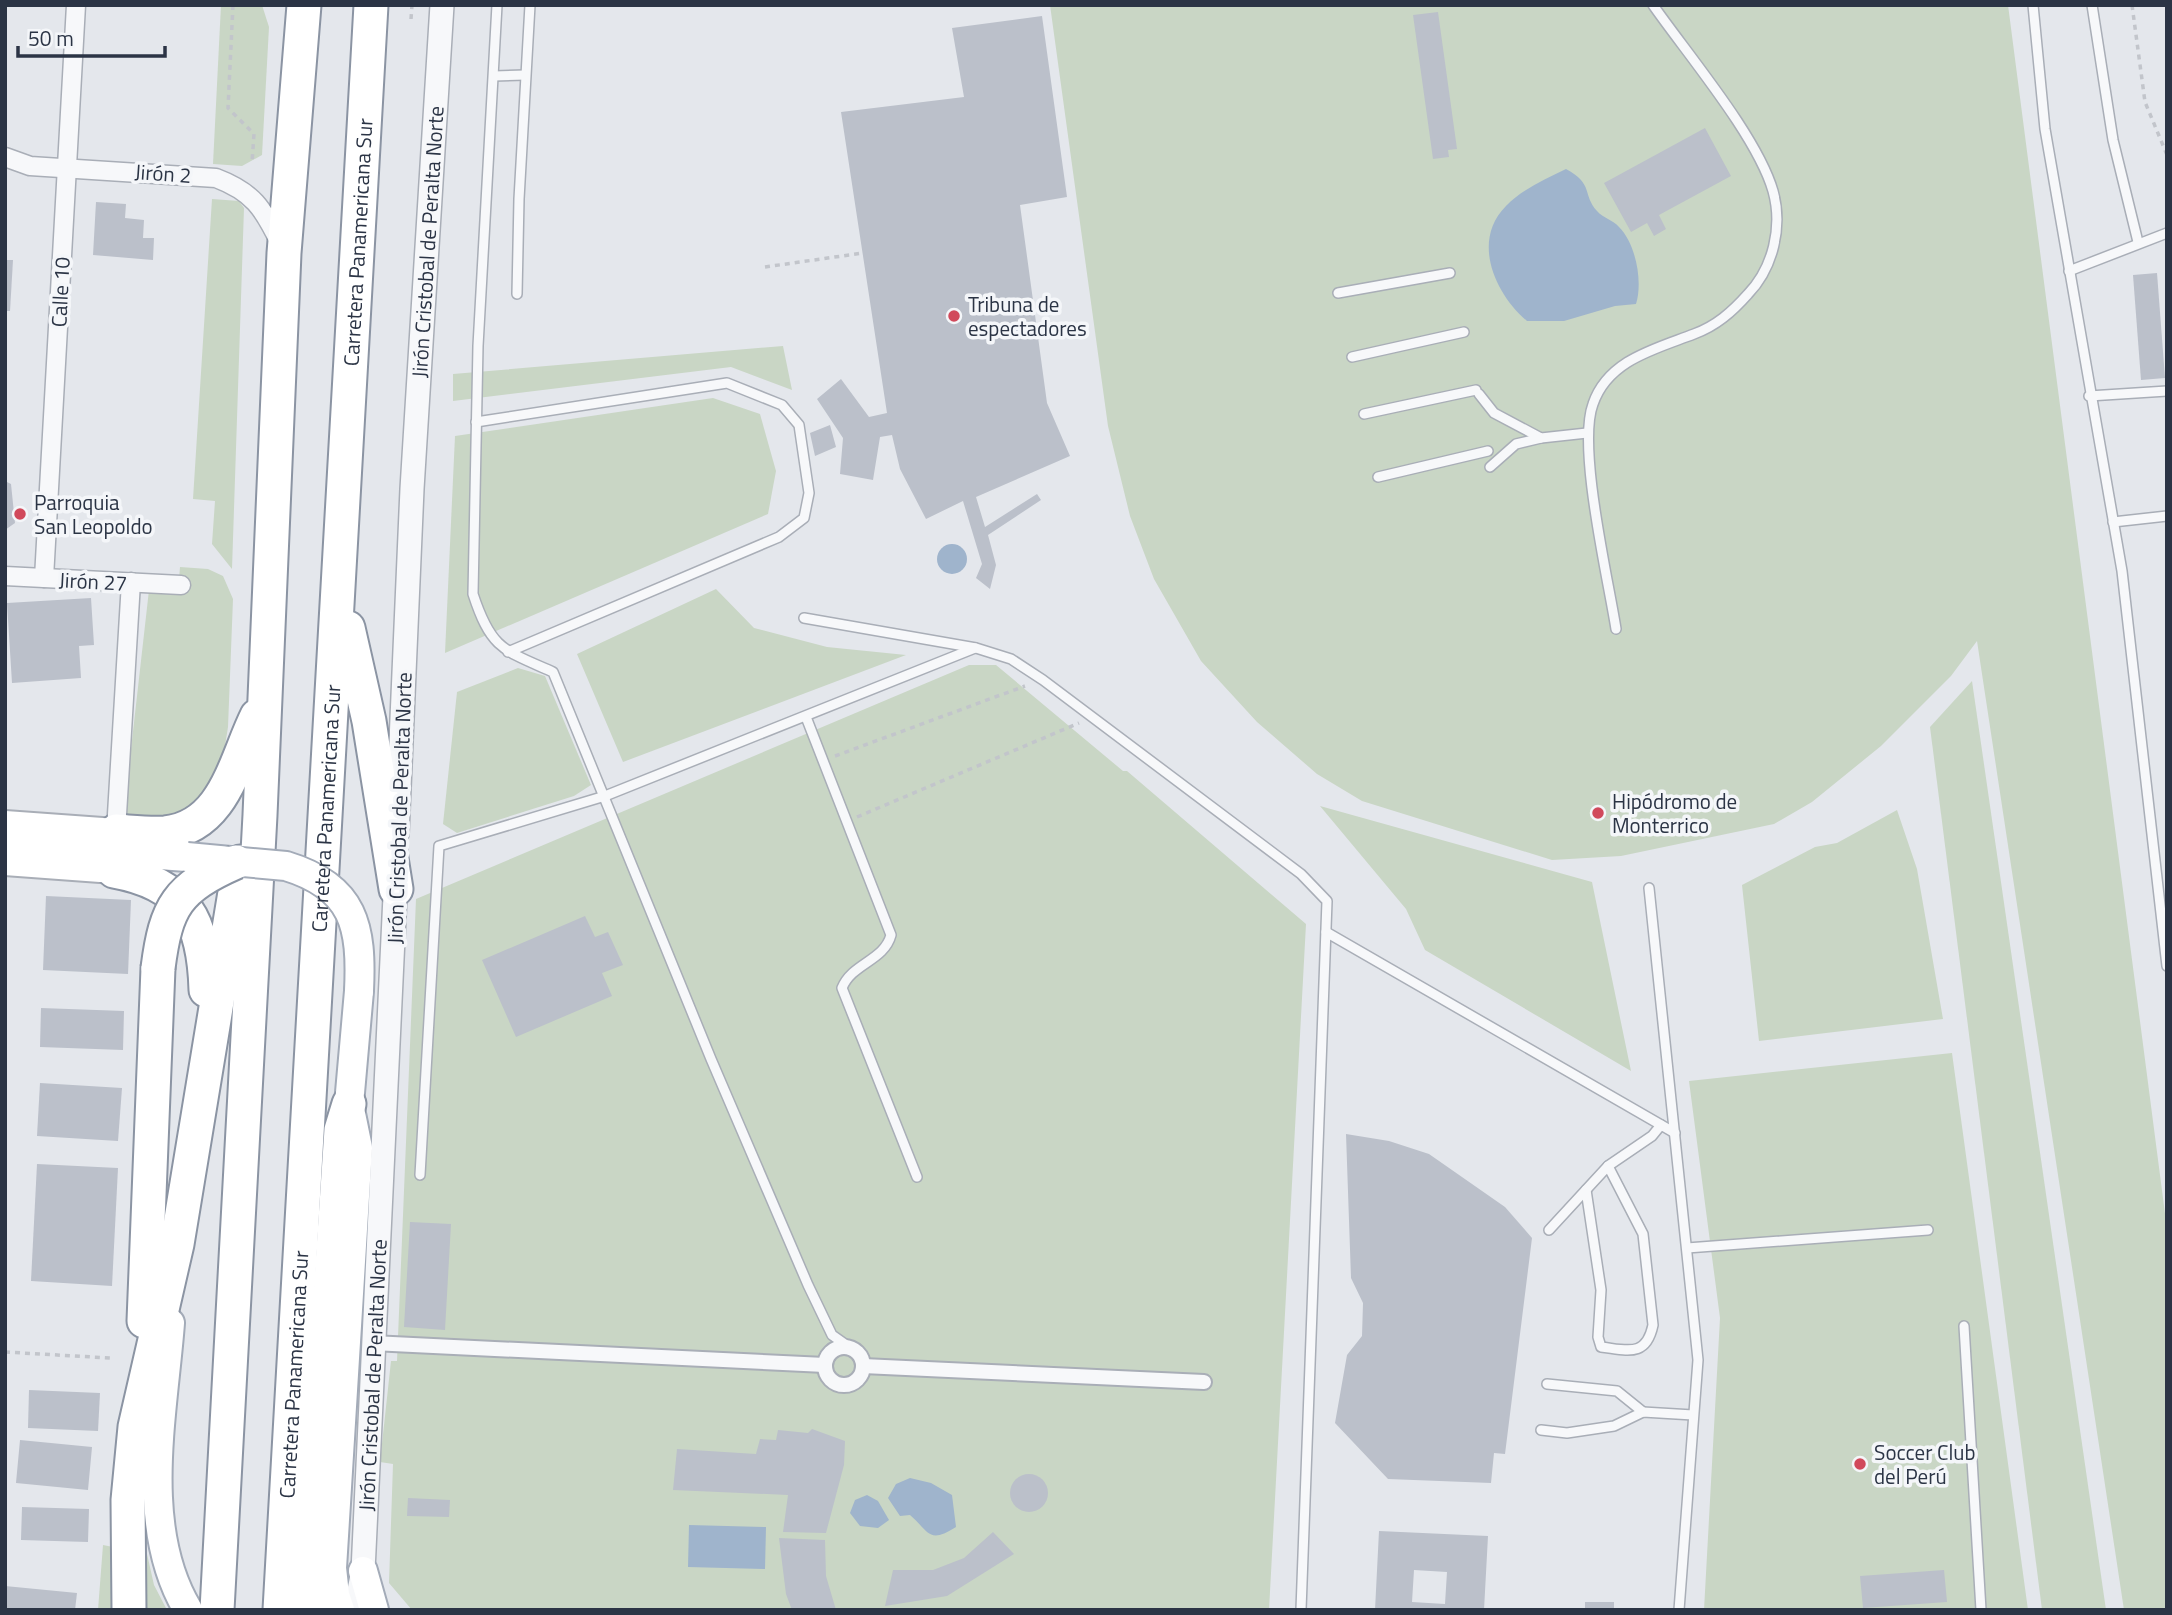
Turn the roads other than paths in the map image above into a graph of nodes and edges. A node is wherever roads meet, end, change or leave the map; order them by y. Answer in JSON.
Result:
{"nodes":[{"id":1,"x":76,"y":5,"type":"edge"},
{"id":2,"x":442,"y":5,"type":"edge"},
{"id":3,"x":497,"y":5,"type":"edge"},
{"id":4,"x":530,"y":5,"type":"edge"},
{"id":5,"x":1653,"y":5,"type":"edge"},
{"id":6,"x":2033,"y":5,"type":"edge"},
{"id":7,"x":2092,"y":5,"type":"edge"},
{"id":8,"x":375,"y":16,"type":"edge"},
{"id":9,"x":299,"y":29,"type":"edge"},
{"id":10,"x":525,"y":75,"type":"junction"},
{"id":11,"x":494,"y":76,"type":"junction"},
{"id":12,"x":5,"y":157,"type":"edge"},
{"id":13,"x":67,"y":167,"type":"junction"},
{"id":14,"x":2167,"y":233,"type":"edge"},
{"id":15,"x":2138,"y":242,"type":"junction"},
{"id":16,"x":285,"y":253,"type":"junction"},
{"id":17,"x":2069,"y":271,"type":"junction"},
{"id":18,"x":1450,"y":273,"type":"dead end"},
{"id":19,"x":1338,"y":293,"type":"dead end"},
{"id":20,"x":517,"y":294,"type":"dead end"},
{"id":21,"x":1464,"y":332,"type":"dead end"},
{"id":22,"x":1352,"y":357,"type":"dead end"},
{"id":23,"x":2167,"y":391,"type":"edge"},
{"id":24,"x":2089,"y":396,"type":"junction"},
{"id":25,"x":1364,"y":414,"type":"dead end"},
{"id":26,"x":476,"y":422,"type":"junction"},
{"id":27,"x":1587,"y":433,"type":"junction"},
{"id":28,"x":1541,"y":438,"type":"junction"},
{"id":29,"x":1488,"y":451,"type":"dead end"},
{"id":30,"x":1490,"y":467,"type":"dead end"},
{"id":31,"x":1378,"y":477,"type":"dead end"},
{"id":32,"x":2167,"y":516,"type":"edge"},
{"id":33,"x":2113,"y":522,"type":"junction"},
{"id":34,"x":5,"y":576,"type":"edge"},
{"id":35,"x":44,"y":578,"type":"junction"},
{"id":36,"x":131,"y":582,"type":"junction"},
{"id":37,"x":181,"y":585,"type":"dead end"},
{"id":38,"x":339,"y":598,"type":"junction"},
{"id":39,"x":803,"y":618,"type":"dead end"},
{"id":40,"x":1616,"y":629,"type":"dead end"},
{"id":41,"x":976,"y":648,"type":"junction"},
{"id":42,"x":508,"y":652,"type":"junction"},
{"id":43,"x":265,"y":701,"type":"junction"},
{"id":44,"x":806,"y":717,"type":"junction"},
{"id":45,"x":606,"y":796,"type":"junction"},
{"id":46,"x":260,"y":815,"type":"junction"},
{"id":47,"x":5,"y":823,"type":"edge"},
{"id":48,"x":116,"y":831,"type":"junction"},
{"id":49,"x":5,"y":844,"type":"edge"},
{"id":50,"x":236,"y":862,"type":"junction"},
{"id":51,"x":5,"y":863,"type":"edge"},
{"id":52,"x":114,"y":871,"type":"joint"},
{"id":53,"x":1649,"y":888,"type":"dead end"},
{"id":54,"x":396,"y":889,"type":"junction"},
{"id":55,"x":1326,"y":932,"type":"junction"},
{"id":56,"x":2167,"y":966,"type":"edge"},
{"id":57,"x":206,"y":1052,"type":"junction"},
{"id":58,"x":349,"y":1104,"type":"junction"},
{"id":59,"x":1661,"y":1125,"type":"junction"},
{"id":60,"x":1675,"y":1133,"type":"junction"},
{"id":61,"x":1608,"y":1166,"type":"junction"},
{"id":62,"x":420,"y":1175,"type":"dead end"},
{"id":63,"x":918,"y":1177,"type":"dead end"},
{"id":64,"x":1586,"y":1191,"type":"junction"},
{"id":65,"x":1549,"y":1230,"type":"dead end"},
{"id":66,"x":1928,"y":1230,"type":"dead end"},
{"id":67,"x":177,"y":1244,"type":"junction"},
{"id":68,"x":1687,"y":1248,"type":"junction"},
{"id":69,"x":1964,"y":1326,"type":"dead end"},
{"id":70,"x":372,"y":1343,"type":"junction"},
{"id":71,"x":849,"y":1347,"type":"junction"},
{"id":72,"x":825,"y":1365,"type":"junction"},
{"id":73,"x":863,"y":1366,"type":"junction"},
{"id":74,"x":1203,"y":1382,"type":"dead end"},
{"id":75,"x":1547,"y":1384,"type":"dead end"},
{"id":76,"x":141,"y":1400,"type":"junction"},
{"id":77,"x":1643,"y":1412,"type":"junction"},
{"id":78,"x":1693,"y":1415,"type":"junction"},
{"id":79,"x":1541,"y":1430,"type":"dead end"},
{"id":80,"x":363,"y":1571,"type":"junction"},
{"id":81,"x":129,"y":1610,"type":"edge"},
{"id":82,"x":188,"y":1610,"type":"edge"},
{"id":83,"x":217,"y":1610,"type":"edge"},
{"id":84,"x":280,"y":1610,"type":"edge"},
{"id":85,"x":309,"y":1610,"type":"edge"},
{"id":86,"x":340,"y":1610,"type":"edge"},
{"id":87,"x":355,"y":1610,"type":"edge"},
{"id":88,"x":374,"y":1610,"type":"edge"},
{"id":89,"x":1301,"y":1610,"type":"edge"},
{"id":90,"x":1679,"y":1610,"type":"edge"},
{"id":91,"x":1981,"y":1610,"type":"edge"}],
"edges":[{"from":1,"to":13,"type":"street","name":"Calle 10"},
{"from":2,"to":54,"type":"street","name":"Jirón Cristobal de Peralta Norte"},
{"from":3,"to":11,"type":"lane"},
{"from":4,"to":10,"type":"lane"},
{"from":5,"to":27,"type":"lane"},
{"from":6,"to":17,"type":"lane"},
{"from":7,"to":15,"type":"lane"},
{"from":8,"to":38,"type":"highway","name":"Carretera Panamericana Sur"},
{"from":9,"to":16,"type":"highway"},
{"from":10,"to":11,"type":"lane"},
{"from":10,"to":20,"type":"lane"},
{"from":11,"to":26,"type":"lane"},
{"from":12,"to":13,"type":"street","name":"Jirón 2"},
{"from":13,"to":16,"type":"street","name":"Jirón 2"},
{"from":13,"to":35,"type":"street","name":"Calle 10"},
{"from":14,"to":15,"type":"lane"},
{"from":15,"to":17,"type":"lane"},
{"from":16,"to":43,"type":"highway"},
{"from":17,"to":24,"type":"lane"},
{"from":18,"to":19,"type":"lane"},
{"from":21,"to":22,"type":"lane"},
{"from":23,"to":24,"type":"lane"},
{"from":24,"to":33,"type":"lane"},
{"from":25,"to":28,"type":"lane"},
{"from":26,"to":42,"type":"lane"},
{"from":26,"to":42,"type":"lane"},
{"from":27,"to":28,"type":"lane"},
{"from":27,"to":40,"type":"lane"},
{"from":28,"to":30,"type":"lane"},
{"from":29,"to":31,"type":"lane"},
{"from":32,"to":33,"type":"lane"},
{"from":33,"to":56,"type":"lane"},
{"from":34,"to":35,"type":"street","name":"Jirón 27"},
{"from":35,"to":36,"type":"street","name":"Jirón 27"},
{"from":36,"to":37,"type":"street","name":"Jirón 27"},
{"from":36,"to":48,"type":"street"},
{"from":38,"to":54,"type":"highway"},
{"from":38,"to":84,"type":"highway","name":"Carretera Panamericana Sur"},
{"from":39,"to":41,"type":"lane"},
{"from":41,"to":44,"type":"lane"},
{"from":41,"to":55,"type":"lane"},
{"from":42,"to":45,"type":"lane"},
{"from":43,"to":46,"type":"highway"},
{"from":43,"to":48,"type":"highway"},
{"from":44,"to":45,"type":"lane"},
{"from":44,"to":63,"type":"lane"},
{"from":45,"to":62,"type":"lane"},
{"from":45,"to":71,"type":"lane"},
{"from":46,"to":57,"type":"highway"},
{"from":46,"to":83,"type":"highway"},
{"from":47,"to":48,"type":"main road"},
{"from":49,"to":50,"type":"main road","bridge":true},
{"from":50,"to":58,"type":"main road","bridge":true},
{"from":50,"to":76,"type":"highway","bridge":true},
{"from":51,"to":52,"type":"main road"},
{"from":52,"to":57,"type":"highway"},
{"from":53,"to":60,"type":"lane"},
{"from":54,"to":70,"type":"street","name":"Jirón Cristobal de Peralta Norte"},
{"from":55,"to":59,"type":"lane"},
{"from":55,"to":89,"type":"lane"},
{"from":57,"to":67,"type":"highway"},
{"from":58,"to":85,"type":"highway"},
{"from":58,"to":86,"type":"main road"},
{"from":59,"to":60,"type":"lane"},
{"from":59,"to":61,"type":"lane"},
{"from":60,"to":68,"type":"lane"},
{"from":61,"to":64,"type":"lane"},
{"from":61,"to":64,"type":"lane"},
{"from":64,"to":65,"type":"lane"},
{"from":66,"to":68,"type":"lane"},
{"from":67,"to":76,"type":"highway"},
{"from":67,"to":82,"type":"main road"},
{"from":68,"to":78,"type":"lane"},
{"from":69,"to":91,"type":"lane"},
{"from":70,"to":72,"type":"street"},
{"from":70,"to":80,"type":"street","name":"Jirón Cristobal de Peralta Norte"},
{"from":71,"to":72,"type":"street"},
{"from":71,"to":73,"type":"street"},
{"from":72,"to":73,"type":"street"},
{"from":73,"to":74,"type":"street"},
{"from":75,"to":77,"type":"lane"},
{"from":76,"to":81,"type":"highway"},
{"from":77,"to":78,"type":"lane"},
{"from":77,"to":79,"type":"lane"},
{"from":78,"to":90,"type":"lane"},
{"from":80,"to":87,"type":"street","name":"Jirón Cristobal de Peralta Norte"},
{"from":80,"to":88,"type":"main road"}]}
